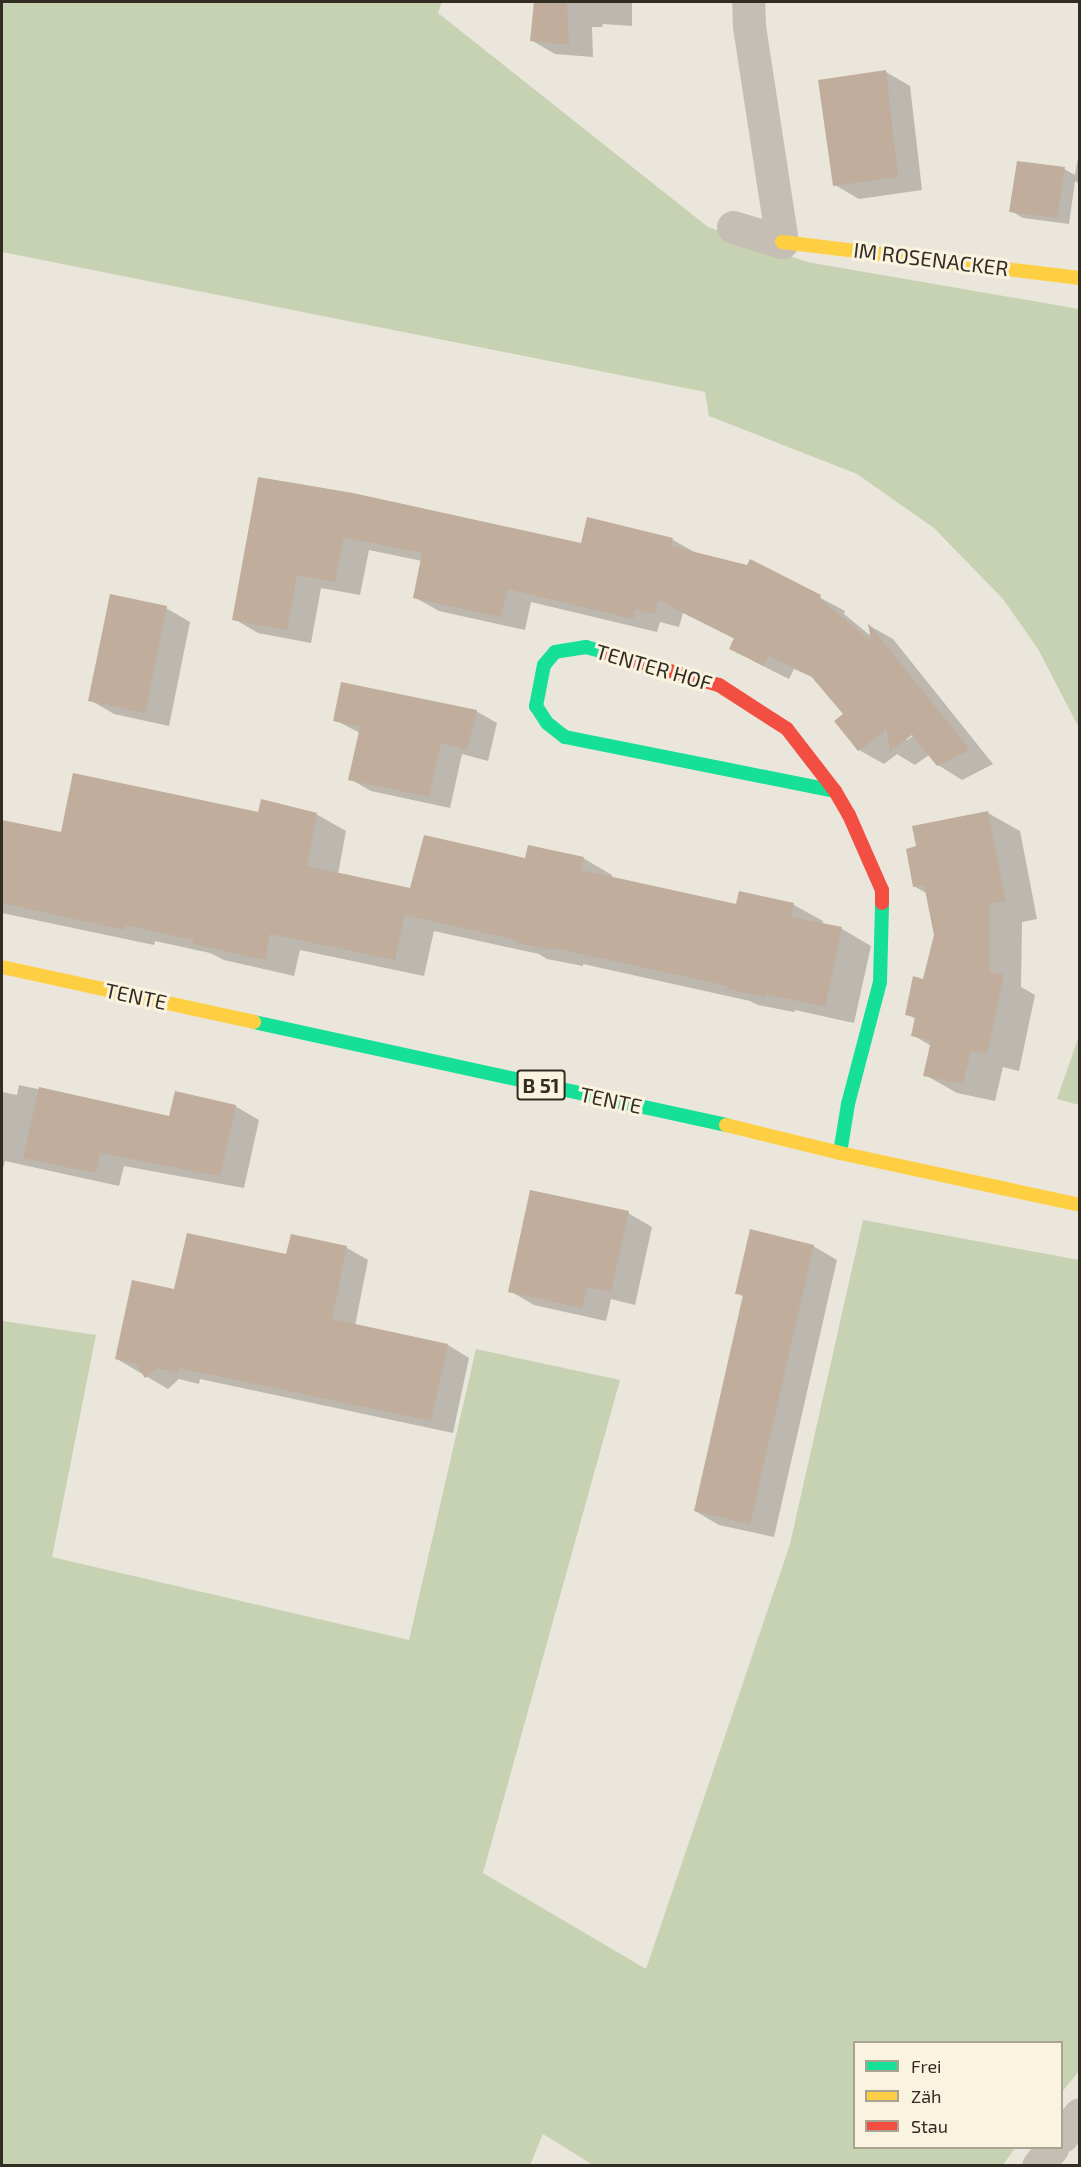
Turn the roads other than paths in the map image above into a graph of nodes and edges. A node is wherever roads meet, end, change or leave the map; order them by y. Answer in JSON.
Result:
{"nodes":[{"id":1,"x":748,"y":2,"type":"edge"},
{"id":2,"x":733,"y":227,"type":"dead end"},
{"id":3,"x":783,"y":242,"type":"junction"},
{"id":4,"x":1080,"y":278,"type":"edge"},
{"id":5,"x":836,"y":791,"type":"junction"},
{"id":6,"x":2,"y":967,"type":"edge"},
{"id":7,"x":840,"y":1153,"type":"junction"},
{"id":8,"x":1080,"y":1206,"type":"edge"},
{"id":9,"x":1080,"y":2114,"type":"edge"},
{"id":10,"x":1063,"y":2135,"type":"edge"},
{"id":11,"x":1051,"y":2149,"type":"edge"},
{"id":12,"x":1038,"y":2166,"type":"edge"}],
"edges":[{"from":1,"to":3,"type":"street"},
{"from":2,"to":3,"type":"street","name":"IM ROSENACKER"},
{"from":3,"to":4,"type":"street","name":"IM ROSENACKER"},
{"from":5,"to":5,"type":"street","name":"TENTER HOF"},
{"from":5,"to":7,"type":"street","name":"TENTER HOF"},
{"from":6,"to":7,"type":"street","name":"TENTE","number":"B 51"},
{"from":7,"to":8,"type":"street","name":"TENTE","number":"B 51"},
{"from":9,"to":10,"type":"street"},
{"from":11,"to":12,"type":"street"}]}
